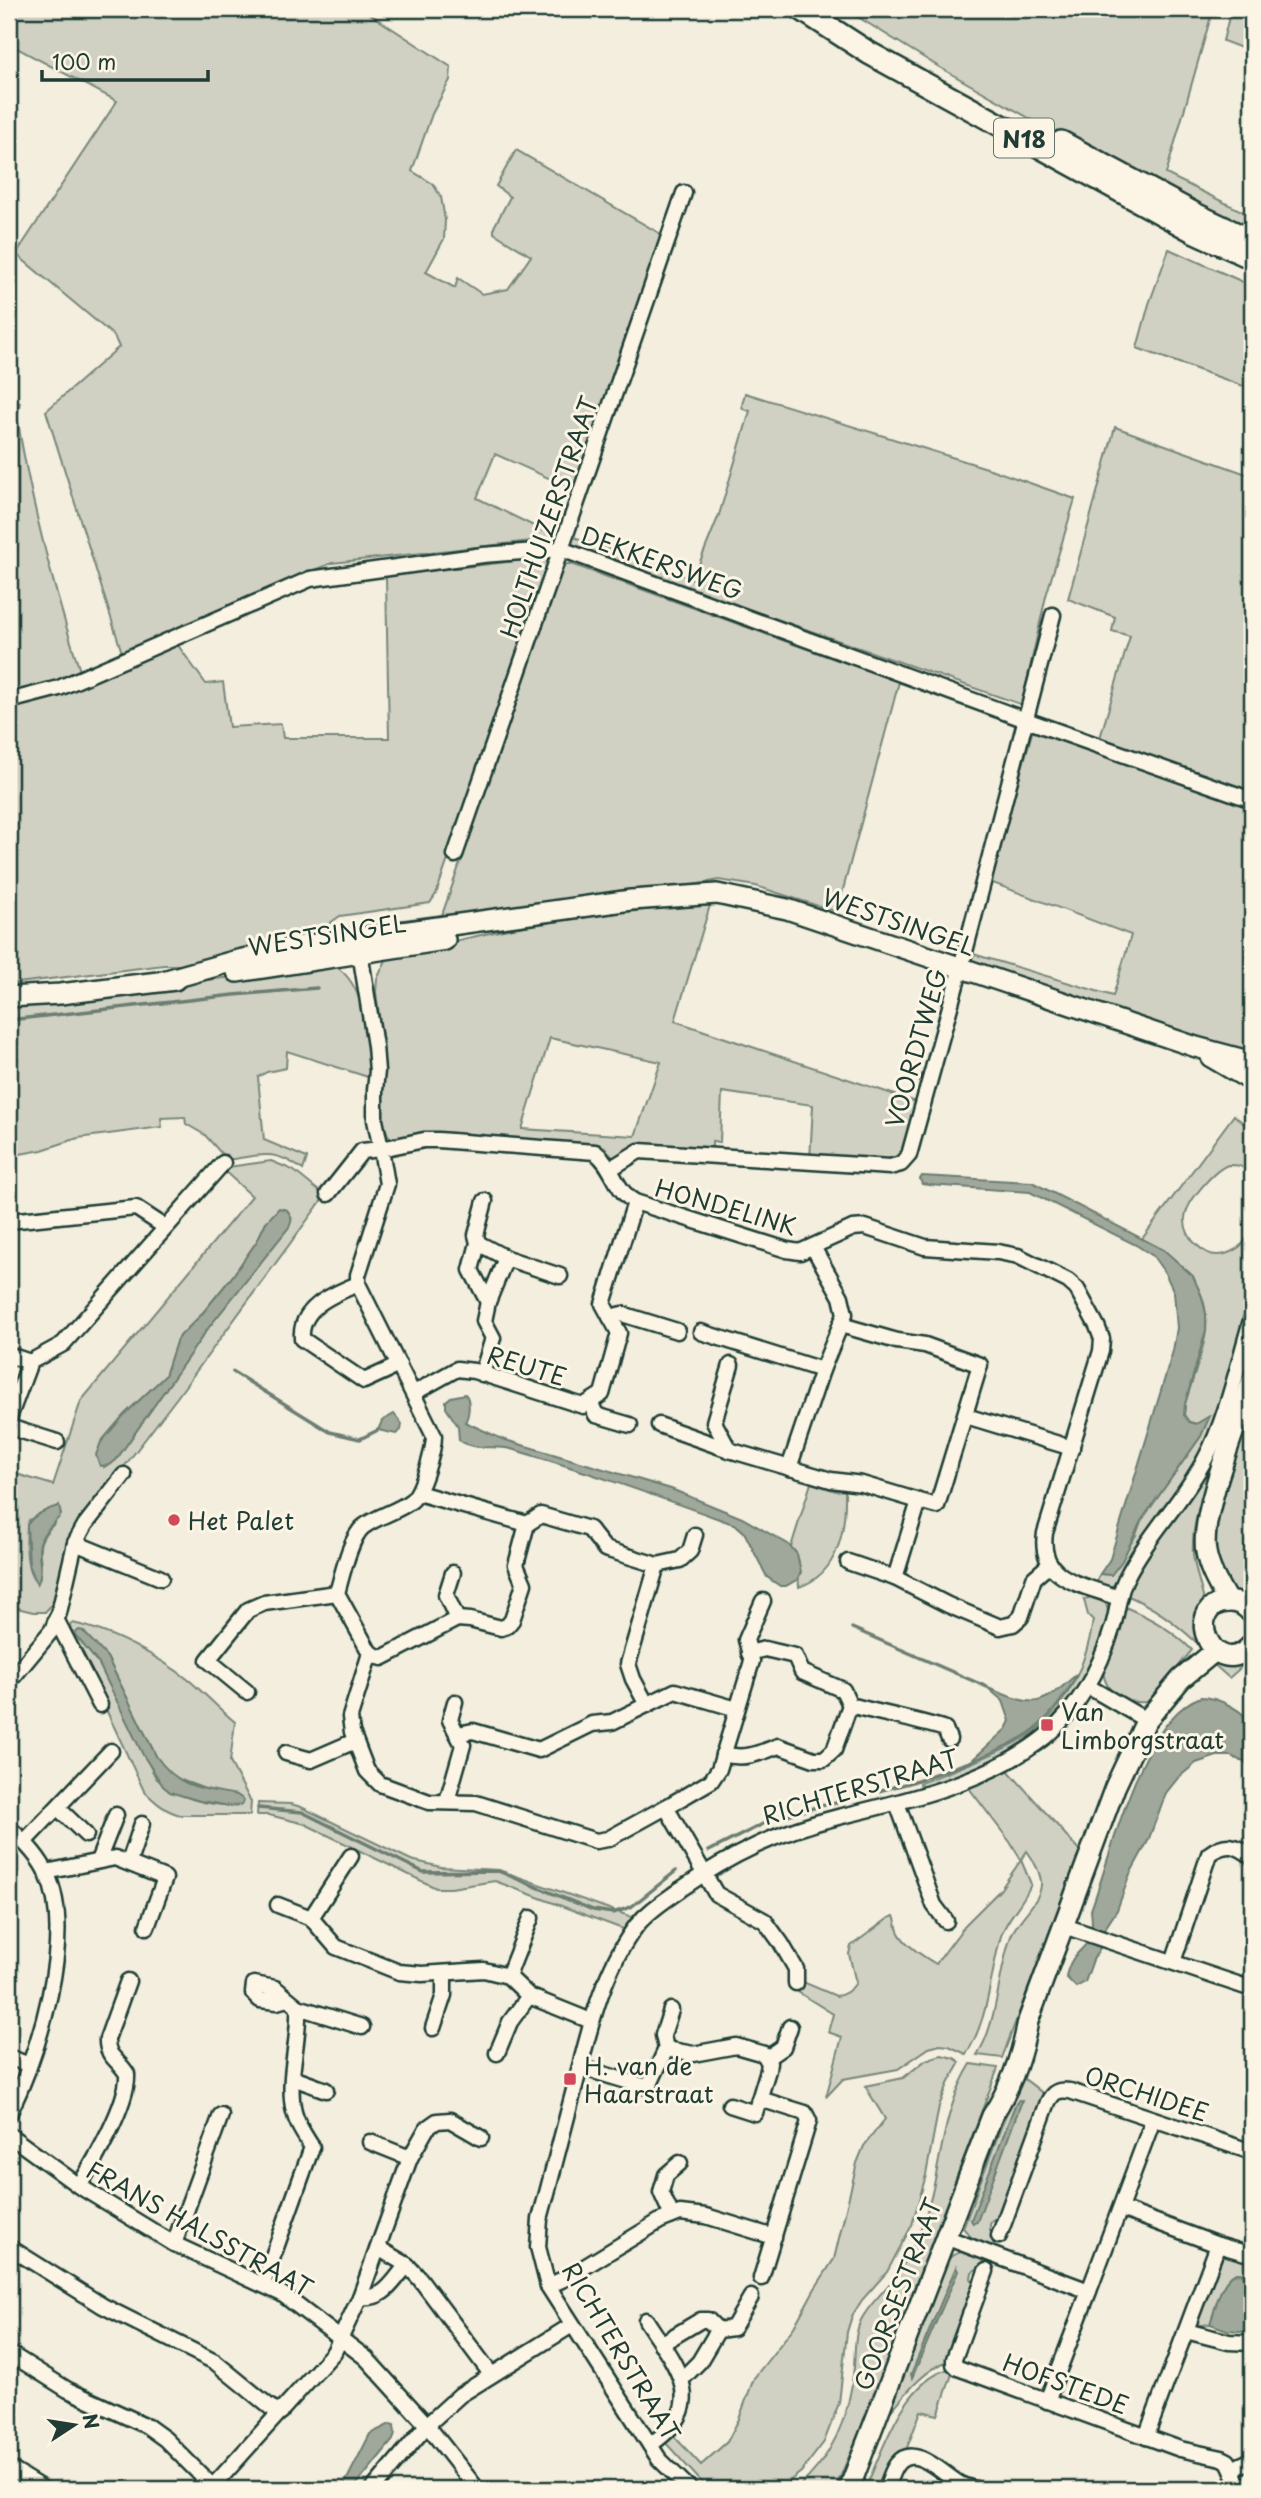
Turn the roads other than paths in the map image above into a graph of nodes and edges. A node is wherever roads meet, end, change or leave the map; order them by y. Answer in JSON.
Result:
{"nodes":[{"id":1,"x":801,"y":9,"type":"edge"},
{"id":2,"x":828,"y":9,"type":"edge"},
{"id":3,"x":684,"y":193,"type":"dead end"},
{"id":4,"x":1252,"y":241,"type":"edge"},
{"id":5,"x":1252,"y":258,"type":"edge"},
{"id":6,"x":561,"y":550,"type":"junction"},
{"id":7,"x":1053,"y":615,"type":"dead end"},
{"id":8,"x":9,"y":701,"type":"edge"},
{"id":9,"x":1026,"y":720,"type":"junction"},
{"id":10,"x":1252,"y":800,"type":"edge"},
{"id":11,"x":455,"y":855,"type":"dead end"},
{"id":12,"x":359,"y":947,"type":"junction"},
{"id":13,"x":961,"y":967,"type":"junction"},
{"id":14,"x":9,"y":997,"type":"edge"},
{"id":15,"x":1196,"y":1047,"type":"junction"},
{"id":16,"x":1252,"y":1062,"type":"edge"},
{"id":17,"x":1252,"y":1081,"type":"edge"},
{"id":18,"x":381,"y":1149,"type":"junction"},
{"id":19,"x":223,"y":1163,"type":"dead end"},
{"id":20,"x":610,"y":1169,"type":"junction"},
{"id":21,"x":328,"y":1194,"type":"dead end"},
{"id":22,"x":485,"y":1200,"type":"dead end"},
{"id":23,"x":635,"y":1202,"type":"junction"},
{"id":24,"x":9,"y":1221,"type":"edge"},
{"id":25,"x":165,"y":1227,"type":"junction"},
{"id":26,"x":478,"y":1243,"type":"junction"},
{"id":27,"x":813,"y":1247,"type":"junction"},
{"id":28,"x":506,"y":1258,"type":"junction"},
{"id":29,"x":559,"y":1276,"type":"dead end"},
{"id":30,"x":358,"y":1284,"type":"junction"},
{"id":31,"x":488,"y":1302,"type":"junction"},
{"id":32,"x":610,"y":1317,"type":"junction"},
{"id":33,"x":1252,"y":1317,"type":"edge"},
{"id":34,"x":841,"y":1325,"type":"junction"},
{"id":35,"x":677,"y":1331,"type":"dead end"},
{"id":36,"x":701,"y":1332,"type":"dead end"},
{"id":37,"x":9,"y":1355,"type":"edge"},
{"id":38,"x":30,"y":1362,"type":"junction"},
{"id":39,"x":399,"y":1365,"type":"junction"},
{"id":40,"x":731,"y":1365,"type":"dead end"},
{"id":41,"x":822,"y":1370,"type":"junction"},
{"id":42,"x":482,"y":1374,"type":"junction"},
{"id":43,"x":1252,"y":1380,"type":"edge"},
{"id":44,"x":414,"y":1393,"type":"junction"},
{"id":45,"x":591,"y":1403,"type":"junction"},
{"id":46,"x":966,"y":1416,"type":"junction"},
{"id":47,"x":9,"y":1418,"type":"edge"},
{"id":48,"x":659,"y":1424,"type":"dead end"},
{"id":49,"x":630,"y":1425,"type":"dead end"},
{"id":50,"x":9,"y":1427,"type":"edge"},
{"id":51,"x":57,"y":1442,"type":"dead end"},
{"id":52,"x":1072,"y":1448,"type":"junction"},
{"id":53,"x":729,"y":1450,"type":"junction"},
{"id":54,"x":789,"y":1468,"type":"junction"},
{"id":55,"x":124,"y":1475,"type":"dead end"},
{"id":56,"x":418,"y":1493,"type":"junction"},
{"id":57,"x":919,"y":1501,"type":"junction"},
{"id":58,"x":527,"y":1524,"type":"junction"},
{"id":59,"x":695,"y":1535,"type":"dead end"},
{"id":60,"x":75,"y":1542,"type":"junction"},
{"id":61,"x":848,"y":1562,"type":"dead end"},
{"id":62,"x":657,"y":1565,"type":"junction"},
{"id":63,"x":1049,"y":1565,"type":"junction"},
{"id":64,"x":453,"y":1573,"type":"dead end"},
{"id":65,"x":161,"y":1578,"type":"dead end"},
{"id":66,"x":895,"y":1578,"type":"junction"},
{"id":67,"x":337,"y":1593,"type":"junction"},
{"id":68,"x":1118,"y":1598,"type":"junction"},
{"id":69,"x":763,"y":1601,"type":"dead end"},
{"id":70,"x":1238,"y":1606,"type":"edge"},
{"id":71,"x":56,"y":1619,"type":"junction"},
{"id":72,"x":457,"y":1619,"type":"junction"},
{"id":73,"x":1211,"y":1646,"type":"junction"},
{"id":74,"x":370,"y":1653,"type":"junction"},
{"id":75,"x":749,"y":1653,"type":"junction"},
{"id":76,"x":1248,"y":1653,"type":"edge"},
{"id":77,"x":9,"y":1682,"type":"edge"},
{"id":78,"x":1089,"y":1687,"type":"junction"},
{"id":79,"x":247,"y":1692,"type":"dead end"},
{"id":80,"x":455,"y":1702,"type":"dead end"},
{"id":81,"x":100,"y":1705,"type":"dead end"},
{"id":82,"x":647,"y":1705,"type":"junction"},
{"id":83,"x":850,"y":1705,"type":"junction"},
{"id":84,"x":737,"y":1709,"type":"junction"},
{"id":85,"x":1142,"y":1719,"type":"junction"},
{"id":86,"x":458,"y":1734,"type":"junction"},
{"id":87,"x":949,"y":1739,"type":"dead end"},
{"id":88,"x":355,"y":1741,"type":"junction"},
{"id":89,"x":111,"y":1751,"type":"dead end"},
{"id":90,"x":286,"y":1752,"type":"dead end"},
{"id":91,"x":723,"y":1754,"type":"junction"},
{"id":92,"x":447,"y":1801,"type":"junction"},
{"id":93,"x":897,"y":1803,"type":"junction"},
{"id":94,"x":666,"y":1807,"type":"junction"},
{"id":95,"x":58,"y":1808,"type":"junction"},
{"id":96,"x":116,"y":1815,"type":"dead end"},
{"id":97,"x":142,"y":1824,"type":"dead end"},
{"id":98,"x":9,"y":1828,"type":"edge"},
{"id":99,"x":86,"y":1835,"type":"dead end"},
{"id":100,"x":25,"y":1842,"type":"junction"},
{"id":101,"x":351,"y":1856,"type":"dead end"},
{"id":102,"x":1252,"y":1857,"type":"edge"},
{"id":103,"x":98,"y":1861,"type":"junction"},
{"id":104,"x":129,"y":1862,"type":"junction"},
{"id":105,"x":46,"y":1872,"type":"junction"},
{"id":106,"x":704,"y":1874,"type":"junction"},
{"id":107,"x":278,"y":1905,"type":"dead end"},
{"id":108,"x":531,"y":1917,"type":"dead end"},
{"id":109,"x":312,"y":1918,"type":"junction"},
{"id":110,"x":946,"y":1921,"type":"dead end"},
{"id":111,"x":146,"y":1927,"type":"dead end"},
{"id":112,"x":1072,"y":1928,"type":"junction"},
{"id":113,"x":1173,"y":1962,"type":"junction"},
{"id":114,"x":444,"y":1974,"type":"junction"},
{"id":115,"x":508,"y":1976,"type":"junction"},
{"id":116,"x":128,"y":1981,"type":"dead end"},
{"id":117,"x":796,"y":1983,"type":"dead end"},
{"id":118,"x":1252,"y":1989,"type":"edge"},
{"id":119,"x":529,"y":1997,"type":"junction"},
{"id":120,"x":671,"y":2010,"type":"dead end"},
{"id":121,"x":591,"y":2021,"type":"junction"},
{"id":122,"x":362,"y":2027,"type":"dead end"},
{"id":123,"x":790,"y":2027,"type":"dead end"},
{"id":124,"x":433,"y":2028,"type":"dead end"},
{"id":125,"x":666,"y":2049,"type":"junction"},
{"id":126,"x":498,"y":2053,"type":"dead end"},
{"id":127,"x":9,"y":2057,"type":"edge"},
{"id":128,"x":767,"y":2058,"type":"junction"},
{"id":129,"x":29,"y":2065,"type":"junction"},
{"id":130,"x":580,"y":2067,"type":"junction"},
{"id":131,"x":293,"y":2078,"type":"junction"},
{"id":132,"x":326,"y":2090,"type":"dead end"},
{"id":133,"x":760,"y":2099,"type":"junction"},
{"id":134,"x":730,"y":2105,"type":"dead end"},
{"id":135,"x":9,"y":2114,"type":"edge"},
{"id":136,"x":221,"y":2115,"type":"dead end"},
{"id":137,"x":1153,"y":2120,"type":"junction"},
{"id":138,"x":9,"y":2135,"type":"edge"},
{"id":139,"x":481,"y":2138,"type":"dead end"},
{"id":140,"x":370,"y":2142,"type":"dead end"},
{"id":141,"x":1252,"y":2152,"type":"edge"},
{"id":142,"x":410,"y":2158,"type":"junction"},
{"id":143,"x":680,"y":2163,"type":"dead end"},
{"id":144,"x":79,"y":2186,"type":"junction"},
{"id":145,"x":1121,"y":2209,"type":"junction"},
{"id":146,"x":672,"y":2216,"type":"junction"},
{"id":147,"x":999,"y":2236,"type":"dead end"},
{"id":148,"x":774,"y":2237,"type":"junction"},
{"id":149,"x":945,"y":2237,"type":"junction"},
{"id":150,"x":174,"y":2244,"type":"junction"},
{"id":151,"x":1218,"y":2245,"type":"junction"},
{"id":152,"x":9,"y":2247,"type":"edge"},
{"id":153,"x":378,"y":2248,"type":"junction"},
{"id":154,"x":1252,"y":2255,"type":"edge"},
{"id":155,"x":407,"y":2265,"type":"junction"},
{"id":156,"x":986,"y":2271,"type":"dead end"},
{"id":157,"x":761,"y":2278,"type":"dead end"},
{"id":158,"x":263,"y":2284,"type":"junction"},
{"id":159,"x":548,"y":2286,"type":"junction"},
{"id":160,"x":1089,"y":2291,"type":"junction"},
{"id":161,"x":360,"y":2297,"type":"junction"},
{"id":162,"x":751,"y":2297,"type":"dead end"},
{"id":163,"x":646,"y":2320,"type":"dead end"},
{"id":164,"x":572,"y":2325,"type":"junction"},
{"id":165,"x":718,"y":2330,"type":"junction"},
{"id":166,"x":1186,"y":2331,"type":"junction"},
{"id":167,"x":340,"y":2338,"type":"junction"},
{"id":168,"x":1252,"y":2343,"type":"edge"},
{"id":169,"x":661,"y":2344,"type":"junction"},
{"id":170,"x":9,"y":2353,"type":"edge"},
{"id":171,"x":491,"y":2374,"type":"junction"},
{"id":172,"x":682,"y":2379,"type":"junction"},
{"id":173,"x":1047,"y":2401,"type":"junction"},
{"id":174,"x":281,"y":2412,"type":"junction"},
{"id":175,"x":427,"y":2425,"type":"junction"},
{"id":176,"x":1146,"y":2437,"type":"junction"},
{"id":177,"x":650,"y":2445,"type":"junction"},
{"id":178,"x":1252,"y":2460,"type":"edge"},
{"id":179,"x":9,"y":2468,"type":"edge"},
{"id":180,"x":1232,"y":2469,"type":"junction"},
{"id":181,"x":43,"y":2489,"type":"edge"},
{"id":182,"x":373,"y":2489,"type":"edge"},
{"id":183,"x":477,"y":2489,"type":"edge"},
{"id":184,"x":690,"y":2489,"type":"edge"},
{"id":185,"x":849,"y":2489,"type":"edge"},
{"id":186,"x":886,"y":2489,"type":"edge"},
{"id":187,"x":976,"y":2489,"type":"edge"},
{"id":188,"x":1238,"y":2489,"type":"edge"}],
"edges":[{"from":1,"to":5,"type":"highway","number":"N18"},
{"from":2,"to":4,"type":"highway","number":"N18"},
{"from":3,"to":6,"type":"street","name":"HOLTHUIZERSTRAAT"},
{"from":6,"to":8,"type":"street","name":"DEKKERSWEG"},
{"from":6,"to":9,"type":"street","name":"DEKKERSWEG"},
{"from":6,"to":11,"type":"street","name":"HOLTHUIZERSTRAAT"},
{"from":7,"to":9,"type":"street","name":"VOORDTWEG"},
{"from":9,"to":10,"type":"street","name":"DEKKERSWEG"},
{"from":9,"to":13,"type":"street","name":"VOORDTWEG"},
{"from":12,"to":13,"type":"main road","name":"WESTSINGEL"},
{"from":12,"to":14,"type":"main road","name":"WESTSINGEL"},
{"from":12,"to":18,"type":"street"},
{"from":13,"to":15,"type":"main road","name":"WESTSINGEL"},
{"from":13,"to":20,"type":"street","name":"VOORDTWEG"},
{"from":15,"to":16,"type":"main road","name":"WESTSINGEL"},
{"from":15,"to":17,"type":"main road","name":"WESTSINGEL"},
{"from":18,"to":20,"type":"street","name":"HONDELINK"},
{"from":18,"to":21,"type":"street","name":"HONDELINK"},
{"from":18,"to":30,"type":"street"},
{"from":19,"to":25,"type":"street"},
{"from":20,"to":23,"type":"street","name":"HONDELINK"},
{"from":22,"to":26,"type":"street"},
{"from":23,"to":27,"type":"street","name":"HONDELINK"},
{"from":23,"to":32,"type":"street","name":"REUTE"},
{"from":24,"to":25,"type":"street"},
{"from":25,"to":38,"type":"street"},
{"from":26,"to":28,"type":"street"},
{"from":26,"to":31,"type":"street"},
{"from":27,"to":34,"type":"street"},
{"from":27,"to":52,"type":"street","name":"HONDELINK"},
{"from":28,"to":29,"type":"street"},
{"from":28,"to":31,"type":"street"},
{"from":30,"to":39,"type":"street"},
{"from":30,"to":39,"type":"street"},
{"from":31,"to":42,"type":"street"},
{"from":32,"to":35,"type":"street"},
{"from":32,"to":45,"type":"street","name":"REUTE"},
{"from":33,"to":68,"type":"street","name":"RICHTERSTRAAT"},
{"from":34,"to":41,"type":"street"},
{"from":34,"to":46,"type":"street"},
{"from":36,"to":41,"type":"street"},
{"from":37,"to":38,"type":"street"},
{"from":38,"to":47,"type":"street"},
{"from":39,"to":44,"type":"street"},
{"from":40,"to":53,"type":"street"},
{"from":41,"to":54,"type":"street"},
{"from":42,"to":44,"type":"street","name":"REUTE"},
{"from":42,"to":45,"type":"street","name":"REUTE"},
{"from":43,"to":70,"type":"main road"},
{"from":44,"to":56,"type":"street"},
{"from":45,"to":49,"type":"street","name":"REUTE"},
{"from":46,"to":52,"type":"street"},
{"from":46,"to":57,"type":"street"},
{"from":48,"to":53,"type":"street"},
{"from":50,"to":51,"type":"street"},
{"from":52,"to":63,"type":"street","name":"HONDELINK"},
{"from":53,"to":54,"type":"street"},
{"from":54,"to":57,"type":"street"},
{"from":55,"to":60,"type":"street"},
{"from":56,"to":58,"type":"street"},
{"from":56,"to":67,"type":"street"},
{"from":57,"to":66,"type":"street"},
{"from":58,"to":62,"type":"street"},
{"from":58,"to":72,"type":"street"},
{"from":59,"to":62,"type":"street"},
{"from":60,"to":65,"type":"street"},
{"from":60,"to":71,"type":"street"},
{"from":61,"to":66,"type":"street"},
{"from":62,"to":82,"type":"street"},
{"from":63,"to":66,"type":"street"},
{"from":63,"to":68,"type":"street"},
{"from":64,"to":72,"type":"street"},
{"from":67,"to":74,"type":"street"},
{"from":67,"to":79,"type":"street"},
{"from":68,"to":78,"type":"street","name":"RICHTERSTRAAT"},
{"from":69,"to":75,"type":"street"},
{"from":70,"to":73,"type":"main road"},
{"from":71,"to":77,"type":"street"},
{"from":71,"to":81,"type":"street"},
{"from":72,"to":74,"type":"street"},
{"from":73,"to":76,"type":"main road"},
{"from":73,"to":85,"type":"main road","name":"GOORSESTRAAT"},
{"from":74,"to":88,"type":"street"},
{"from":75,"to":83,"type":"street"},
{"from":75,"to":84,"type":"street"},
{"from":78,"to":85,"type":"street"},
{"from":78,"to":93,"type":"street","name":"RICHTERSTRAAT"},
{"from":80,"to":86,"type":"street"},
{"from":82,"to":84,"type":"street"},
{"from":82,"to":86,"type":"street"},
{"from":83,"to":87,"type":"street"},
{"from":83,"to":91,"type":"street"},
{"from":84,"to":91,"type":"street"},
{"from":85,"to":112,"type":"main road","name":"GOORSESTRAAT"},
{"from":86,"to":92,"type":"street"},
{"from":88,"to":90,"type":"street"},
{"from":88,"to":92,"type":"street"},
{"from":89,"to":95,"type":"street"},
{"from":91,"to":94,"type":"street"},
{"from":92,"to":94,"type":"street"},
{"from":93,"to":106,"type":"street","name":"RICHTERSTRAAT"},
{"from":93,"to":110,"type":"street"},
{"from":94,"to":106,"type":"street"},
{"from":95,"to":99,"type":"street"},
{"from":95,"to":100,"type":"street"},
{"from":96,"to":103,"type":"street"},
{"from":97,"to":104,"type":"street"},
{"from":98,"to":100,"type":"street"},
{"from":100,"to":105,"type":"street"},
{"from":101,"to":109,"type":"street"},
{"from":102,"to":113,"type":"street"},
{"from":103,"to":104,"type":"street"},
{"from":103,"to":105,"type":"street"},
{"from":104,"to":111,"type":"street"},
{"from":105,"to":129,"type":"street"},
{"from":106,"to":117,"type":"street"},
{"from":106,"to":121,"type":"street","name":"RICHTERSTRAAT"},
{"from":107,"to":109,"type":"street"},
{"from":108,"to":115,"type":"street"},
{"from":109,"to":114,"type":"street"},
{"from":112,"to":113,"type":"street"},
{"from":112,"to":149,"type":"main road","name":"GOORSESTRAAT"},
{"from":113,"to":118,"type":"street"},
{"from":114,"to":115,"type":"street"},
{"from":114,"to":124,"type":"street"},
{"from":115,"to":119,"type":"street"},
{"from":116,"to":144,"type":"street"},
{"from":119,"to":121,"type":"street"},
{"from":119,"to":126,"type":"street"},
{"from":120,"to":125,"type":"street"},
{"from":121,"to":130,"type":"street","name":"RICHTERSTRAAT"},
{"from":122,"to":131,"type":"street"},
{"from":123,"to":128,"type":"street"},
{"from":125,"to":128,"type":"street"},
{"from":125,"to":130,"type":"street"},
{"from":127,"to":129,"type":"street"},
{"from":128,"to":133,"type":"street"},
{"from":129,"to":135,"type":"street"},
{"from":130,"to":159,"type":"street","name":"RICHTERSTRAAT"},
{"from":131,"to":132,"type":"street"},
{"from":131,"to":158,"type":"street"},
{"from":133,"to":134,"type":"street"},
{"from":133,"to":148,"type":"street"},
{"from":136,"to":150,"type":"street"},
{"from":137,"to":141,"type":"street","name":"ORCHIDEE"},
{"from":137,"to":145,"type":"street"},
{"from":137,"to":147,"type":"street","name":"ORCHIDEE"},
{"from":138,"to":144,"type":"street","name":"FRANS HALSSTRAAT"},
{"from":139,"to":142,"type":"street"},
{"from":140,"to":142,"type":"street"},
{"from":142,"to":153,"type":"street"},
{"from":143,"to":146,"type":"street"},
{"from":144,"to":150,"type":"street","name":"FRANS HALSSTRAAT"},
{"from":145,"to":151,"type":"street"},
{"from":145,"to":160,"type":"street"},
{"from":146,"to":148,"type":"street"},
{"from":146,"to":159,"type":"street"},
{"from":148,"to":157,"type":"street"},
{"from":149,"to":160,"type":"street"},
{"from":149,"to":185,"type":"main road","name":"GOORSESTRAAT"},
{"from":150,"to":158,"type":"street","name":"FRANS HALSSTRAAT"},
{"from":151,"to":154,"type":"street"},
{"from":151,"to":166,"type":"street"},
{"from":152,"to":174,"type":"street"},
{"from":153,"to":155,"type":"street"},
{"from":153,"to":161,"type":"street"},
{"from":155,"to":161,"type":"street"},
{"from":155,"to":171,"type":"street"},
{"from":156,"to":173,"type":"street","name":"HOFSTEDE"},
{"from":158,"to":167,"type":"street","name":"FRANS HALSSTRAAT"},
{"from":159,"to":164,"type":"street","name":"RICHTERSTRAAT"},
{"from":160,"to":173,"type":"street"},
{"from":161,"to":167,"type":"street"},
{"from":162,"to":165,"type":"street"},
{"from":163,"to":169,"type":"street"},
{"from":164,"to":171,"type":"street"},
{"from":164,"to":177,"type":"street","name":"RICHTERSTRAAT"},
{"from":165,"to":169,"type":"street"},
{"from":165,"to":172,"type":"street"},
{"from":166,"to":168,"type":"street"},
{"from":166,"to":176,"type":"street"},
{"from":167,"to":174,"type":"street"},
{"from":167,"to":175,"type":"street","name":"FRANS HALSSTRAAT"},
{"from":169,"to":172,"type":"street"},
{"from":170,"to":174,"type":"street"},
{"from":171,"to":175,"type":"street"},
{"from":172,"to":177,"type":"street"},
{"from":173,"to":176,"type":"street","name":"HOFSTEDE"},
{"from":175,"to":182,"type":"street"},
{"from":175,"to":183,"type":"street","name":"FRANS HALSSTRAAT"},
{"from":176,"to":180,"type":"street","name":"HOFSTEDE"},
{"from":177,"to":184,"type":"street","name":"RICHTERSTRAAT"},
{"from":178,"to":180,"type":"street"},
{"from":179,"to":181,"type":"street"},
{"from":180,"to":188,"type":"street"},
{"from":186,"to":187,"type":"street"}]}
